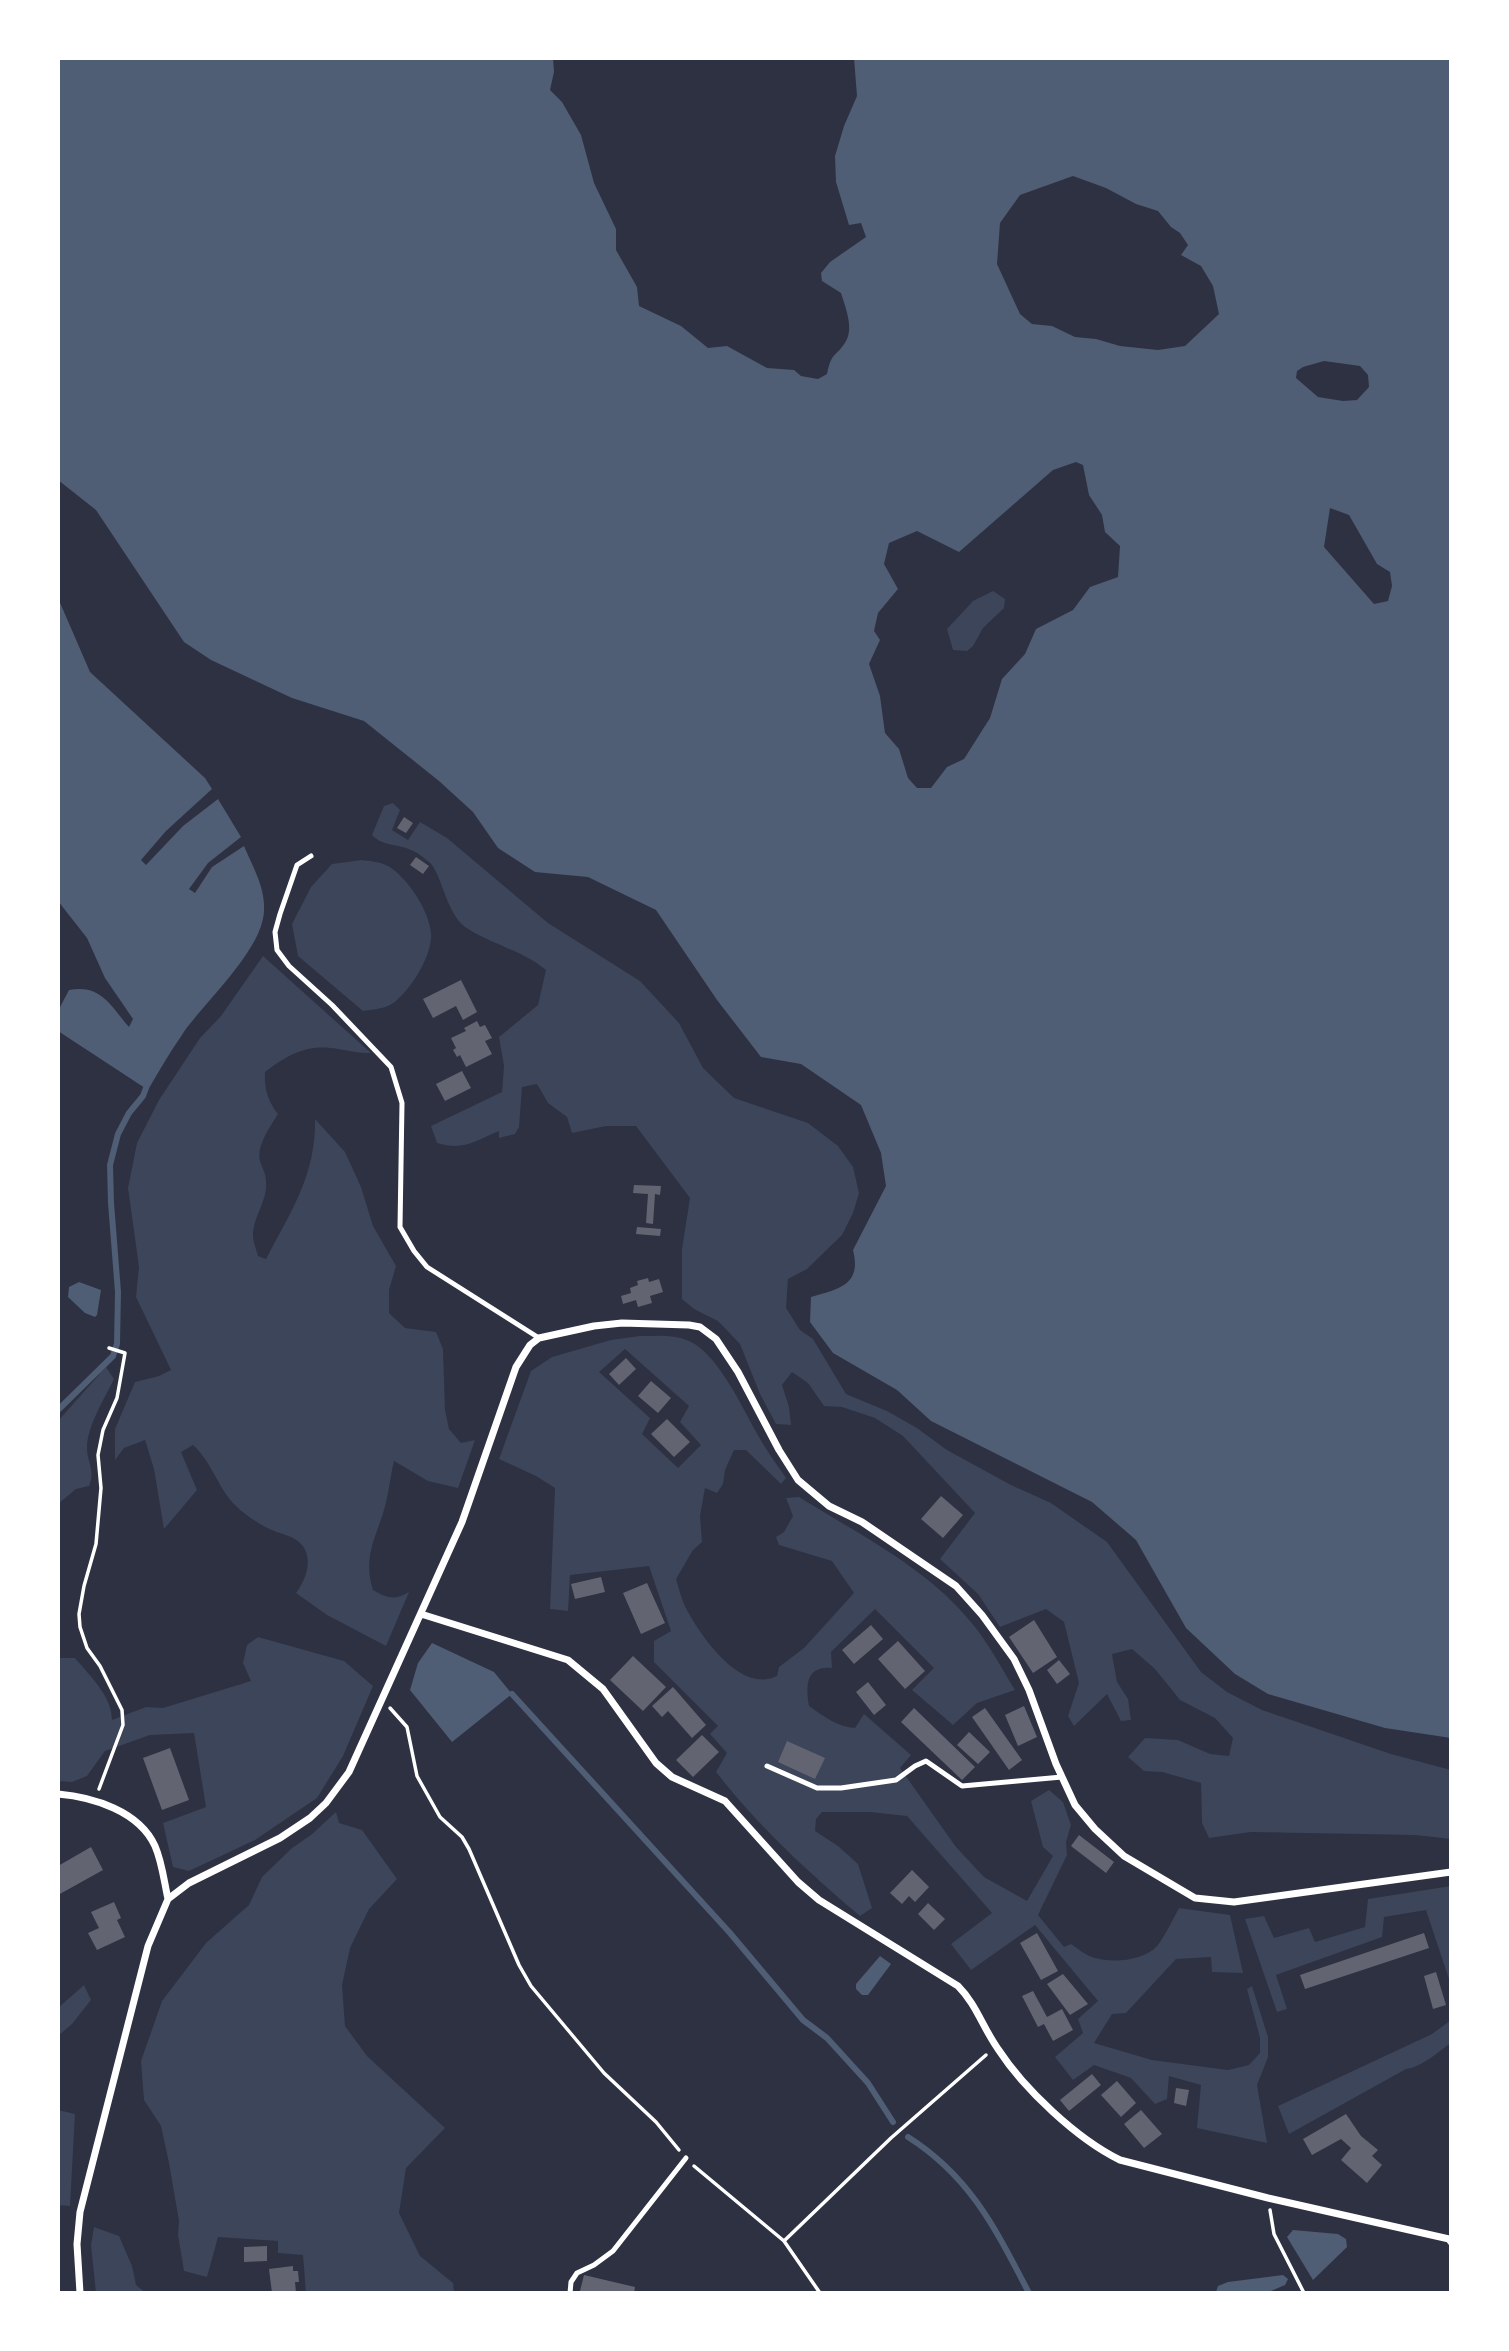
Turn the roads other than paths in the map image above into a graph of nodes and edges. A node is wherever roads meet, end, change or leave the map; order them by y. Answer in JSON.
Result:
{"nodes":[{"id":1,"x":311,"y":856,"type":"dead end"},
{"id":2,"x":539,"y":1338,"type":"junction"},
{"id":3,"x":421,"y":1614,"type":"junction"},
{"id":4,"x":767,"y":1766,"type":"dead end"},
{"id":5,"x":1062,"y":1777,"type":"junction"},
{"id":6,"x":58,"y":1794,"type":"edge"},
{"id":7,"x":1451,"y":1872,"type":"edge"},
{"id":8,"x":168,"y":1899,"type":"junction"},
{"id":9,"x":686,"y":2158,"type":"road end"},
{"id":10,"x":1451,"y":2242,"type":"edge"},
{"id":11,"x":80,"y":2293,"type":"edge"},
{"id":12,"x":570,"y":2293,"type":"edge"}],
"edges":[{"from":1,"to":2,"type":"lane"},
{"from":2,"to":3,"type":"street"},
{"from":2,"to":5,"type":"street"},
{"from":3,"to":8,"type":"street"},
{"from":3,"to":10,"type":"street"},
{"from":4,"to":5,"type":"lane"},
{"from":5,"to":7,"type":"street"},
{"from":6,"to":8,"type":"street"},
{"from":8,"to":11,"type":"street"},
{"from":9,"to":12,"type":"lane"}]}
